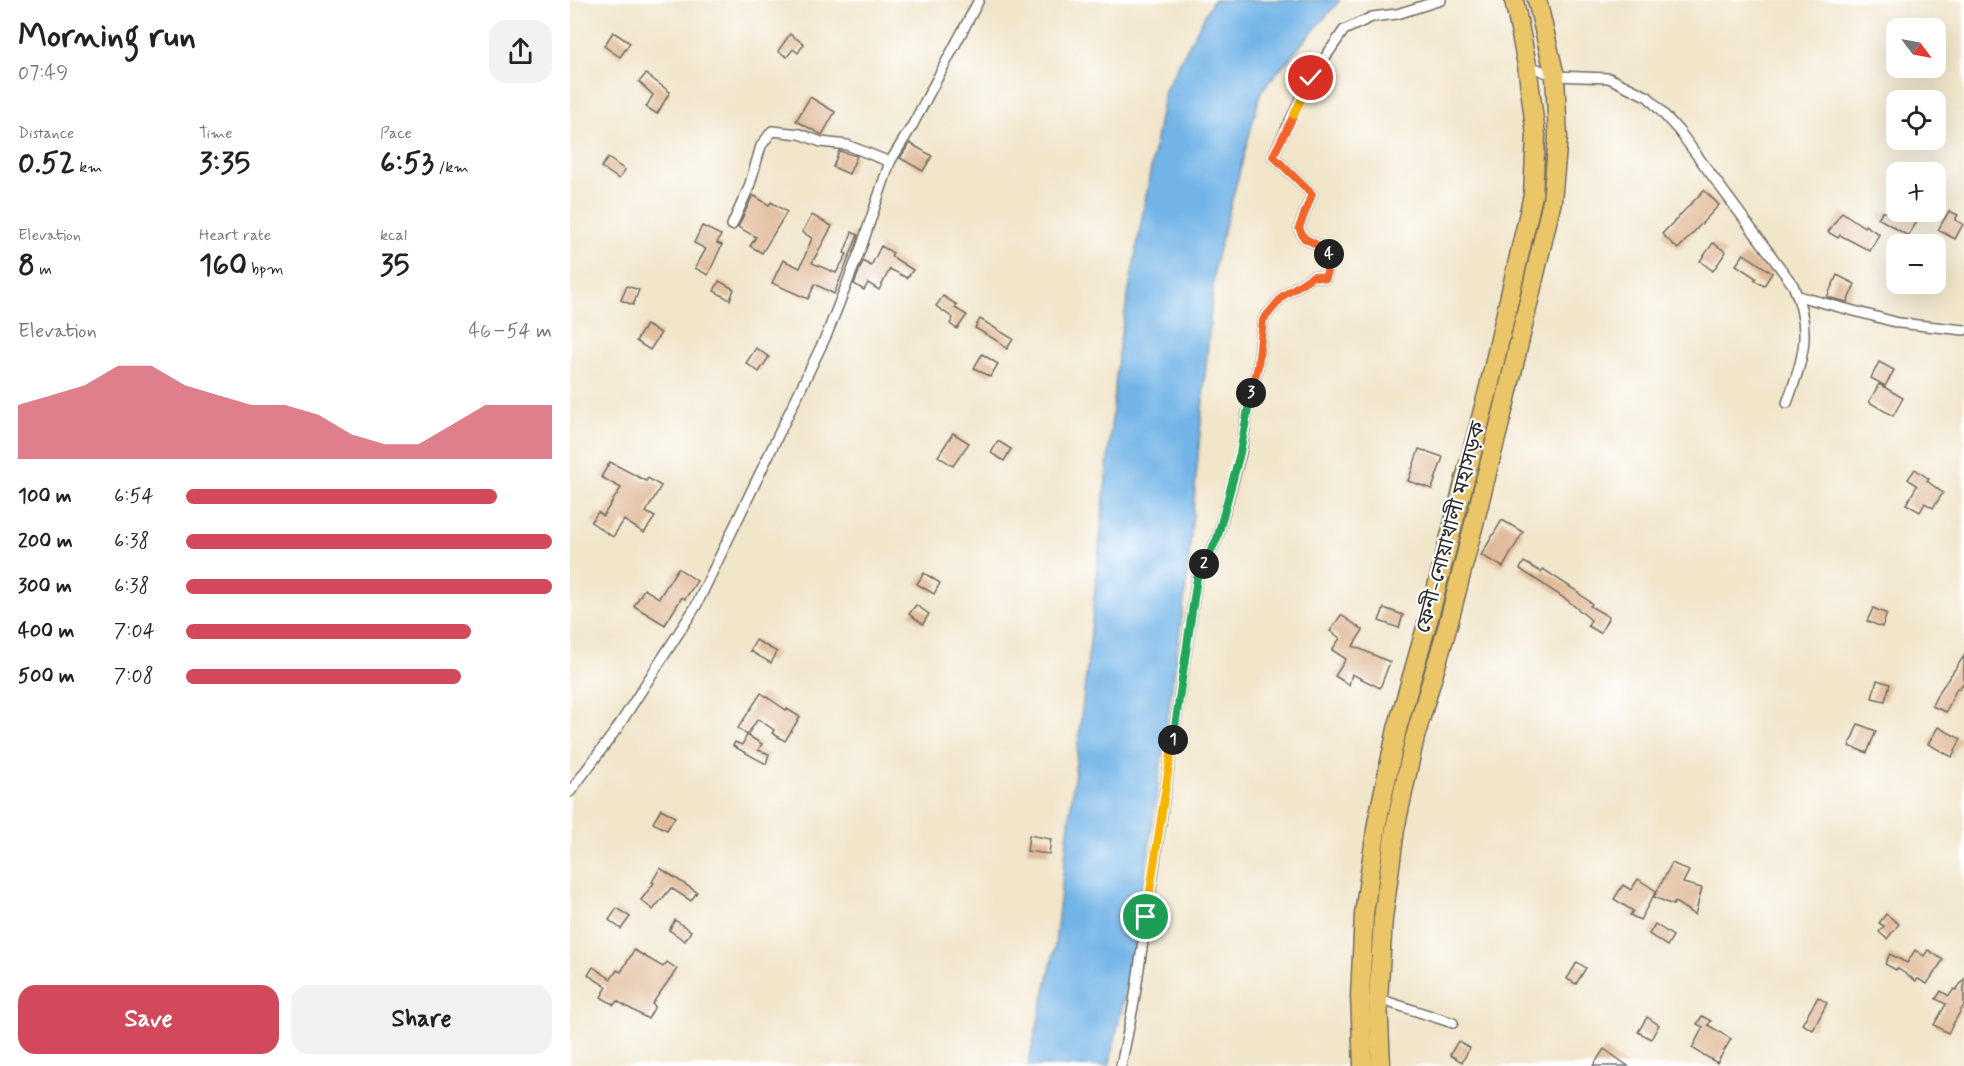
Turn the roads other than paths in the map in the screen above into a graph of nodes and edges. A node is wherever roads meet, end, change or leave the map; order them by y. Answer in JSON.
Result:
{"nodes":[{"id":1,"x":980,"y":0,"type":"edge"},
{"id":2,"x":1441,"y":0,"type":"edge"},
{"id":3,"x":1514,"y":0,"type":"edge"},
{"id":4,"x":1537,"y":0,"type":"edge"},
{"id":5,"x":1527,"y":65,"type":"junction"},
{"id":6,"x":1555,"y":76,"type":"junction"},
{"id":7,"x":890,"y":162,"type":"junction"},
{"id":8,"x":732,"y":225,"type":"dead end"},
{"id":9,"x":1798,"y":296,"type":"junction"},
{"id":10,"x":1964,"y":330,"type":"edge"},
{"id":11,"x":1787,"y":403,"type":"dead end"},
{"id":12,"x":570,"y":792,"type":"edge"},
{"id":13,"x":1360,"y":986,"type":"junction"},
{"id":14,"x":1378,"y":1000,"type":"junction"},
{"id":15,"x":1453,"y":1023,"type":"dead end"},
{"id":16,"x":1121,"y":1066,"type":"edge"},
{"id":17,"x":1363,"y":1066,"type":"edge"},
{"id":18,"x":1382,"y":1066,"type":"edge"}],
"edges":[{"from":1,"to":7,"type":"street"},
{"from":2,"to":16,"type":"street"},
{"from":3,"to":5,"type":"highway","name":"ফেনী-নোয়াখালী মহাসড়ক"},
{"from":4,"to":6,"type":"highway","name":"ফেনী-নোয়াখালী মহাসড়ক"},
{"from":5,"to":6,"type":"street"},
{"from":5,"to":13,"type":"highway","name":"ফেনী-নোয়াখালী মহাসড়ক"},
{"from":6,"to":9,"type":"street"},
{"from":6,"to":14,"type":"highway","name":"ফেনী-নোয়াখালী মহাসড়ক"},
{"from":7,"to":8,"type":"street"},
{"from":7,"to":12,"type":"street"},
{"from":9,"to":10,"type":"street"},
{"from":9,"to":11,"type":"street"},
{"from":13,"to":14,"type":"street"},
{"from":13,"to":17,"type":"highway","name":"ফেনী-নোয়াখালী মহাসড়ক"},
{"from":14,"to":15,"type":"street"},
{"from":14,"to":18,"type":"highway","name":"ফেনী-নোয়াখালী মহাসড়ক"}]}
